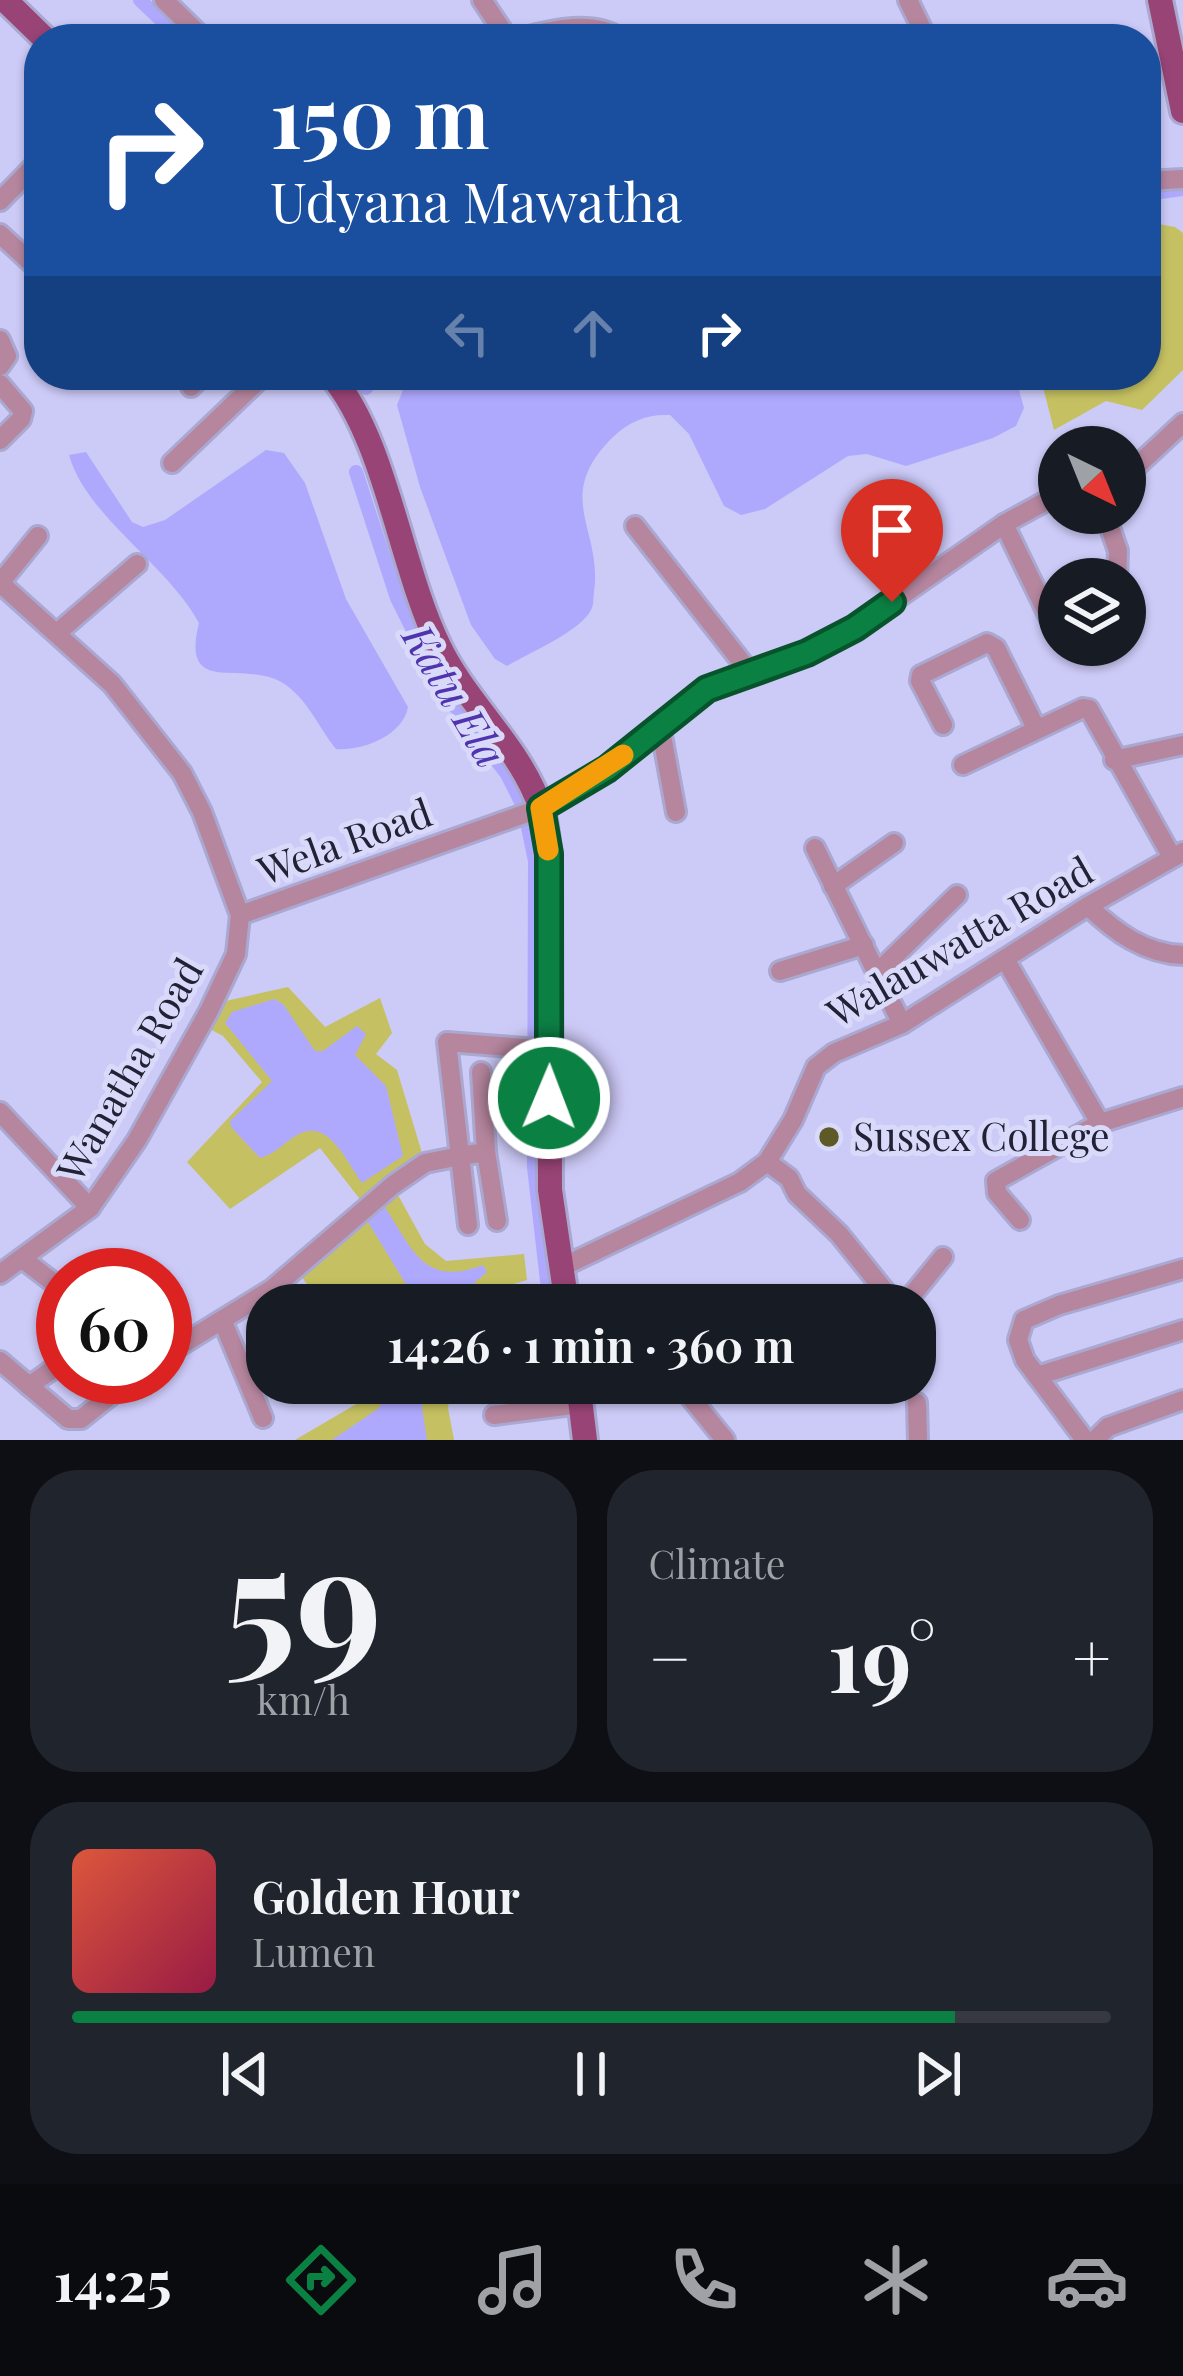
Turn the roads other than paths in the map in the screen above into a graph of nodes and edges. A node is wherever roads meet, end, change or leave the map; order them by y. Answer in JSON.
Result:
{"nodes":[{"id":1,"x":4,"y":0,"type":"edge"},
{"id":2,"x":164,"y":0,"type":"edge"},
{"id":3,"x":482,"y":0,"type":"edge"},
{"id":4,"x":1160,"y":0,"type":"edge"},
{"id":5,"x":29,"y":24,"type":"edge"},
{"id":6,"x":189,"y":24,"type":"edge"},
{"id":7,"x":501,"y":24,"type":"edge"},
{"id":8,"x":1183,"y":111,"type":"edge"},
{"id":9,"x":24,"y":176,"type":"edge"},
{"id":10,"x":0,"y":201,"type":"edge"},
{"id":11,"x":0,"y":234,"type":"edge"},
{"id":12,"x":24,"y":256,"type":"edge"},
{"id":13,"x":0,"y":340,"type":"edge"},
{"id":14,"x":0,"y":366,"type":"edge"},
{"id":15,"x":0,"y":384,"type":"edge"},
{"id":16,"x":248,"y":390,"type":"edge"},
{"id":17,"x":344,"y":390,"type":"edge"},
{"id":18,"x":1183,"y":423,"type":"edge"},
{"id":19,"x":0,"y":440,"type":"edge"},
{"id":20,"x":1146,"y":457,"type":"edge"},
{"id":21,"x":172,"y":463,"type":"dead end"},
{"id":22,"x":1038,"y":505,"type":"edge"},
{"id":23,"x":1004,"y":524,"type":"junction"},
{"id":24,"x":635,"y":526,"type":"dead end"},
{"id":25,"x":38,"y":536,"type":"dead end"},
{"id":26,"x":137,"y":564,"type":"dead end"},
{"id":27,"x":2,"y":589,"type":"edge"},
{"id":28,"x":1038,"y":594,"type":"edge"},
{"id":29,"x":57,"y":633,"type":"junction"},
{"id":30,"x":751,"y":674,"type":"junction"},
{"id":31,"x":660,"y":725,"type":"junction"},
{"id":32,"x":943,"y":725,"type":"dead end"},
{"id":33,"x":1036,"y":728,"type":"junction"},
{"id":34,"x":1183,"y":745,"type":"edge"},
{"id":35,"x":1114,"y":760,"type":"junction"},
{"id":36,"x":963,"y":765,"type":"dead end"},
{"id":37,"x":530,"y":811,"type":"junction"},
{"id":38,"x":676,"y":812,"type":"dead end"},
{"id":39,"x":894,"y":843,"type":"dead end"},
{"id":40,"x":815,"y":848,"type":"dead end"},
{"id":41,"x":1177,"y":854,"type":"edge"},
{"id":42,"x":833,"y":886,"type":"junction"},
{"id":43,"x":957,"y":895,"type":"dead end"},
{"id":44,"x":1088,"y":906,"type":"junction"},
{"id":45,"x":240,"y":915,"type":"junction"},
{"id":46,"x":864,"y":945,"type":"junction"},
{"id":47,"x":1183,"y":955,"type":"edge"},
{"id":48,"x":1005,"y":959,"type":"junction"},
{"id":49,"x":780,"y":970,"type":"dead end"},
{"id":50,"x":877,"y":973,"type":"junction"},
{"id":51,"x":902,"y":1024,"type":"junction"},
{"id":52,"x":550,"y":1050,"type":"junction"},
{"id":53,"x":481,"y":1072,"type":"dead end"},
{"id":54,"x":517,"y":1096,"type":"dead end"},
{"id":55,"x":1183,"y":1097,"type":"edge"},
{"id":56,"x":549,"y":1098,"type":"junction"},
{"id":57,"x":0,"y":1112,"type":"edge"},
{"id":58,"x":1100,"y":1123,"type":"junction"},
{"id":59,"x":486,"y":1152,"type":"junction"},
{"id":60,"x":460,"y":1156,"type":"junction"},
{"id":61,"x":767,"y":1162,"type":"junction"},
{"id":62,"x":90,"y":1208,"type":"junction"},
{"id":63,"x":1020,"y":1220,"type":"dead end"},
{"id":64,"x":497,"y":1221,"type":"dead end"},
{"id":65,"x":468,"y":1225,"type":"dead end"},
{"id":66,"x":944,"y":1257,"type":"dead end"},
{"id":67,"x":24,"y":1260,"type":"junction"},
{"id":68,"x":562,"y":1267,"type":"junction"},
{"id":69,"x":36,"y":1269,"type":"edge"},
{"id":70,"x":1183,"y":1269,"type":"edge"},
{"id":71,"x":0,"y":1274,"type":"edge"},
{"id":72,"x":564,"y":1284,"type":"edge"},
{"id":73,"x":882,"y":1284,"type":"edge"},
{"id":74,"x":919,"y":1284,"type":"edge"},
{"id":75,"x":223,"y":1322,"type":"junction"},
{"id":76,"x":1183,"y":1330,"type":"edge"},
{"id":77,"x":192,"y":1340,"type":"edge"},
{"id":78,"x":0,"y":1361,"type":"edge"},
{"id":79,"x":1037,"y":1376,"type":"junction"},
{"id":80,"x":36,"y":1381,"type":"edge"},
{"id":81,"x":29,"y":1386,"type":"junction"},
{"id":82,"x":36,"y":1392,"type":"edge"},
{"id":83,"x":1183,"y":1400,"type":"edge"},
{"id":84,"x":50,"y":1404,"type":"edge"},
{"id":85,"x":100,"y":1404,"type":"edge"},
{"id":86,"x":536,"y":1404,"type":"edge"},
{"id":87,"x":580,"y":1404,"type":"edge"},
{"id":88,"x":696,"y":1404,"type":"edge"},
{"id":89,"x":917,"y":1404,"type":"edge"},
{"id":90,"x":494,"y":1415,"type":"dead end"},
{"id":91,"x":263,"y":1418,"type":"dead end"},
{"id":92,"x":585,"y":1440,"type":"edge"},
{"id":93,"x":725,"y":1440,"type":"edge"},
{"id":94,"x":918,"y":1440,"type":"edge"},
{"id":95,"x":1085,"y":1440,"type":"edge"},
{"id":96,"x":1095,"y":1440,"type":"edge"}],
"edges":[{"from":1,"to":5,"type":"main road"},
{"from":2,"to":6,"type":"street"},
{"from":3,"to":7,"type":"street"},
{"from":4,"to":8,"type":"main road"},
{"from":9,"to":10,"type":"street"},
{"from":11,"to":12,"type":"street"},
{"from":13,"to":14,"type":"street"},
{"from":15,"to":19,"type":"street"},
{"from":16,"to":21,"type":"street"},
{"from":17,"to":37,"type":"main road"},
{"from":18,"to":20,"type":"street"},
{"from":22,"to":23,"type":"street","name":"Wela Road"},
{"from":23,"to":28,"type":"street"},
{"from":23,"to":30,"type":"street","name":"Wela Road"},
{"from":24,"to":30,"type":"street"},
{"from":25,"to":27,"type":"street"},
{"from":26,"to":29,"type":"street"},
{"from":27,"to":29,"type":"street"},
{"from":29,"to":45,"type":"street"},
{"from":30,"to":31,"type":"street","name":"Wela Road"},
{"from":31,"to":37,"type":"street","name":"Wela Road"},
{"from":31,"to":38,"type":"street"},
{"from":32,"to":33,"type":"street"},
{"from":33,"to":35,"type":"street"},
{"from":33,"to":36,"type":"street"},
{"from":34,"to":35,"type":"street"},
{"from":35,"to":41,"type":"street"},
{"from":37,"to":45,"type":"street","name":"Wela Road"},
{"from":37,"to":52,"type":"main road"},
{"from":39,"to":42,"type":"street"},
{"from":40,"to":42,"type":"street"},
{"from":41,"to":44,"type":"street","name":"Walauwatta Road"},
{"from":42,"to":46,"type":"street"},
{"from":43,"to":50,"type":"street"},
{"from":44,"to":47,"type":"street"},
{"from":44,"to":48,"type":"street","name":"Walauwatta Road"},
{"from":45,"to":62,"type":"street","name":"Wanatha Road"},
{"from":46,"to":49,"type":"street"},
{"from":46,"to":50,"type":"street"},
{"from":48,"to":51,"type":"street","name":"Walauwatta Road"},
{"from":48,"to":58,"type":"street"},
{"from":50,"to":51,"type":"street"},
{"from":51,"to":61,"type":"street","name":"Walauwatta Road"},
{"from":52,"to":56,"type":"main road"},
{"from":52,"to":60,"type":"street"},
{"from":53,"to":59,"type":"street"},
{"from":54,"to":56,"type":"street"},
{"from":55,"to":58,"type":"street"},
{"from":56,"to":68,"type":"main road"},
{"from":57,"to":62,"type":"street"},
{"from":58,"to":63,"type":"street"},
{"from":59,"to":60,"type":"street"},
{"from":59,"to":64,"type":"street"},
{"from":60,"to":65,"type":"street"},
{"from":60,"to":75,"type":"street"},
{"from":61,"to":68,"type":"street","name":"Walauwatta Road"},
{"from":61,"to":73,"type":"street"},
{"from":62,"to":67,"type":"street","name":"Wanatha Road"},
{"from":66,"to":74,"type":"street"},
{"from":67,"to":69,"type":"street"},
{"from":67,"to":71,"type":"street","name":"Wanatha Road"},
{"from":68,"to":72,"type":"main road"},
{"from":70,"to":79,"type":"street"},
{"from":75,"to":77,"type":"street"},
{"from":75,"to":91,"type":"street"},
{"from":76,"to":79,"type":"street"},
{"from":78,"to":81,"type":"street"},
{"from":79,"to":95,"type":"street"},
{"from":80,"to":81,"type":"street"},
{"from":81,"to":82,"type":"street"},
{"from":83,"to":96,"type":"street"},
{"from":84,"to":85,"type":"street"},
{"from":86,"to":90,"type":"street"},
{"from":87,"to":92,"type":"main road"},
{"from":88,"to":93,"type":"street"},
{"from":89,"to":94,"type":"street"}]}
